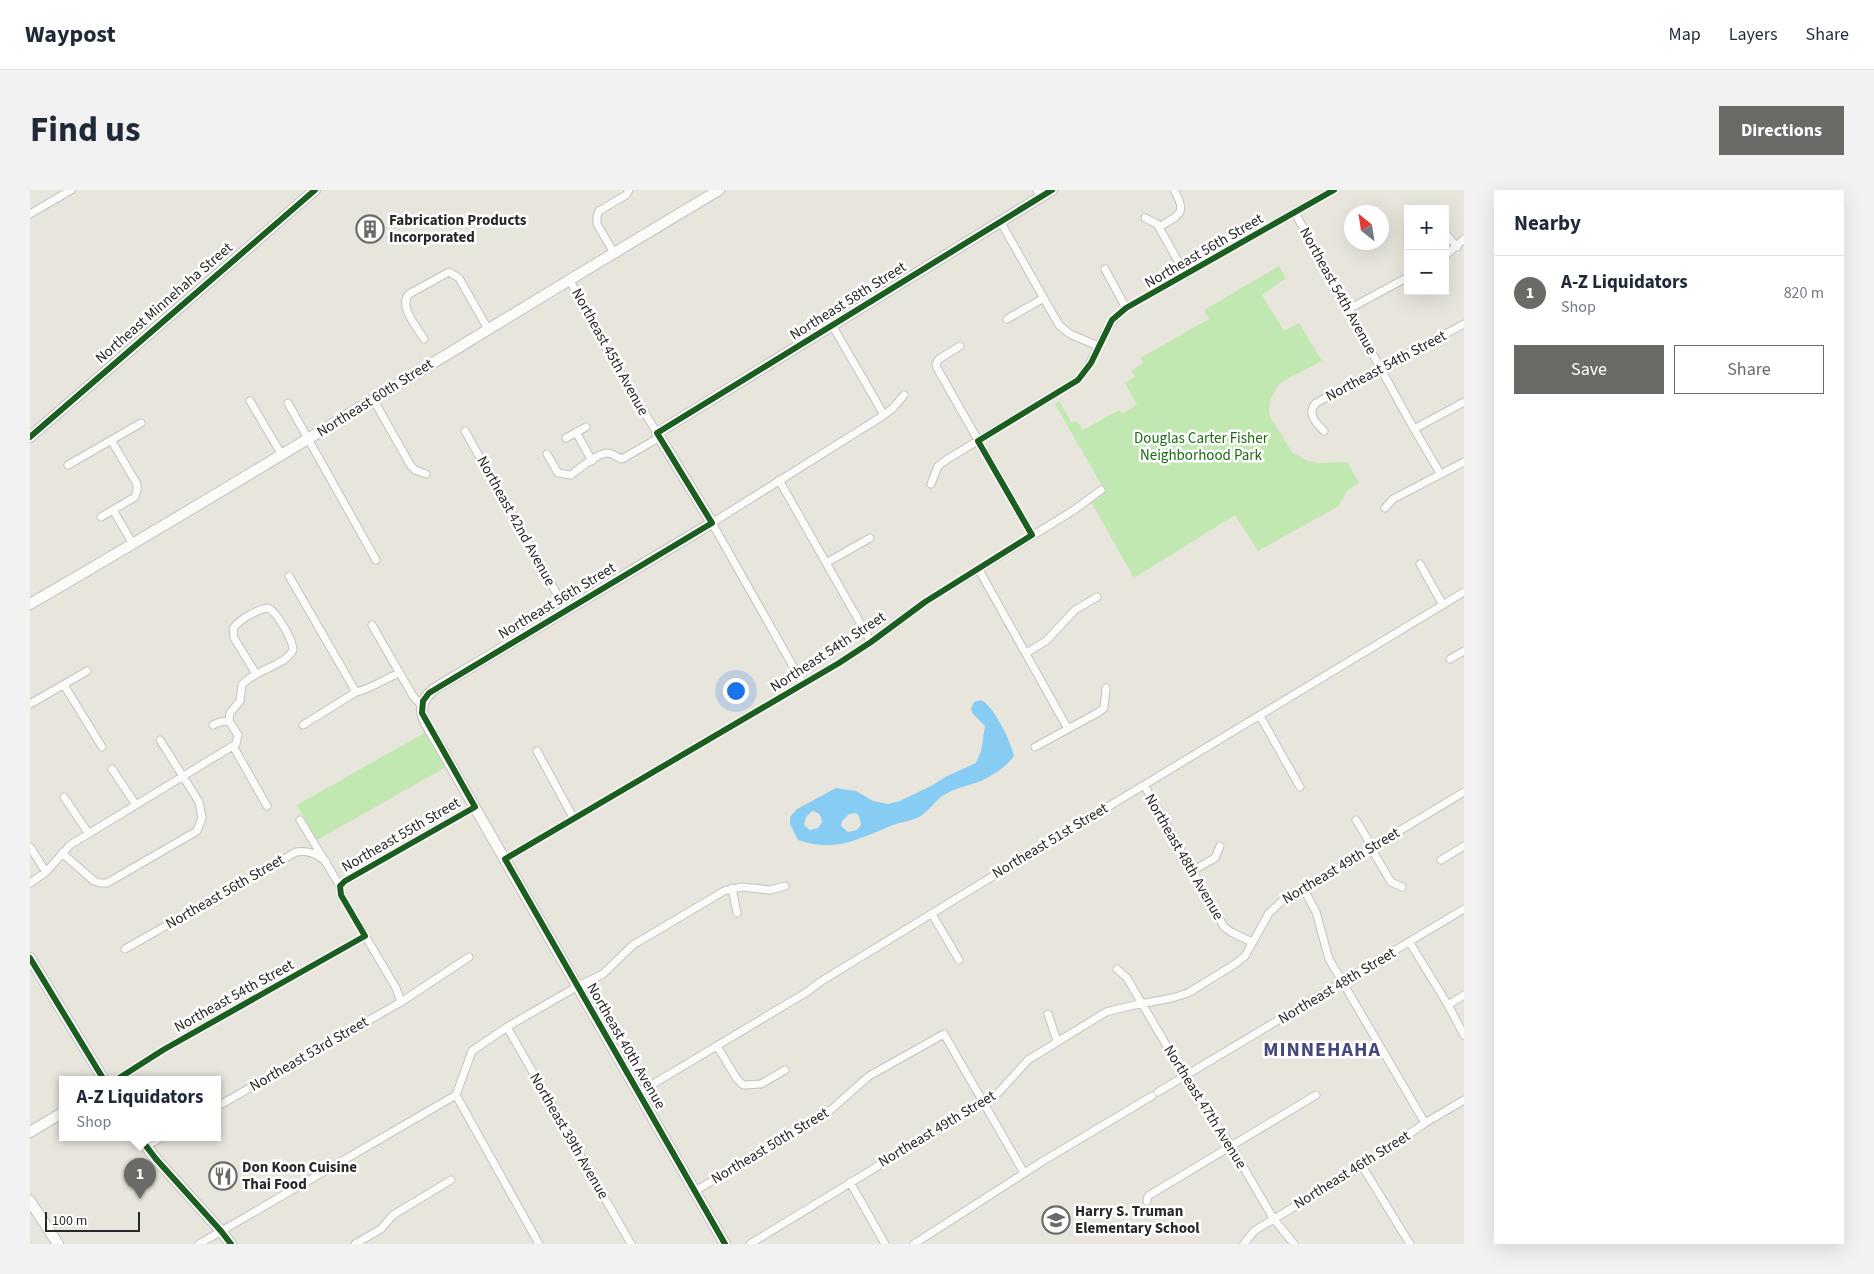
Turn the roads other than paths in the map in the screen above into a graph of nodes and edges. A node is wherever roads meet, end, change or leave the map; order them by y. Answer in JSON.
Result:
{"nodes":[{"id":1,"x":71,"y":190,"type":"edge"},
{"id":2,"x":315,"y":190,"type":"edge"},
{"id":3,"x":629,"y":190,"type":"edge"},
{"id":4,"x":719,"y":190,"type":"edge"},
{"id":5,"x":1052,"y":190,"type":"edge"},
{"id":6,"x":1174,"y":190,"type":"edge"},
{"id":7,"x":1334,"y":190,"type":"edge"},
{"id":8,"x":1039,"y":193,"type":"edge"},
{"id":9,"x":1295,"y":213,"type":"junction"},
{"id":10,"x":30,"y":214,"type":"edge"},
{"id":11,"x":1145,"y":218,"type":"dead end"},
{"id":12,"x":1000,"y":221,"type":"junction"},
{"id":13,"x":1159,"y":228,"type":"junction"},
{"id":14,"x":1449,"y":237,"type":"edge"},
{"id":15,"x":1464,"y":239,"type":"edge"},
{"id":16,"x":1457,"y":247,"type":"junction"},
{"id":17,"x":614,"y":252,"type":"junction"},
{"id":18,"x":1449,"y":253,"type":"edge"},
{"id":19,"x":1105,"y":269,"type":"dead end"},
{"id":20,"x":1186,"y":275,"type":"junction"},
{"id":21,"x":1404,"y":278,"type":"edge"},
{"id":22,"x":569,"y":279,"type":"junction"},
{"id":23,"x":1044,"y":298,"type":"junction"},
{"id":24,"x":1126,"y":308,"type":"junction"},
{"id":25,"x":1347,"y":310,"type":"junction"},
{"id":26,"x":1007,"y":319,"type":"dead end"},
{"id":27,"x":1464,"y":324,"type":"edge"},
{"id":28,"x":832,"y":326,"type":"junction"},
{"id":29,"x":488,"y":329,"type":"junction"},
{"id":30,"x":424,"y":339,"type":"dead end"},
{"id":31,"x":960,"y":346,"type":"dead end"},
{"id":32,"x":1098,"y":346,"type":"junction"},
{"id":33,"x":1380,"y":368,"type":"junction"},
{"id":34,"x":904,"y":395,"type":"dead end"},
{"id":35,"x":373,"y":399,"type":"junction"},
{"id":36,"x":250,"y":401,"type":"dead end"},
{"id":37,"x":1464,"y":402,"type":"edge"},
{"id":38,"x":288,"y":403,"type":"dead end"},
{"id":39,"x":884,"y":415,"type":"junction"},
{"id":40,"x":141,"y":423,"type":"dead end"},
{"id":41,"x":586,"y":426,"type":"dead end"},
{"id":42,"x":1414,"y":429,"type":"junction"},
{"id":43,"x":465,"y":431,"type":"dead end"},
{"id":44,"x":1324,"y":431,"type":"dead end"},
{"id":45,"x":576,"y":432,"type":"junction"},
{"id":46,"x":658,"y":435,"type":"junction"},
{"id":47,"x":30,"y":437,"type":"edge"},
{"id":48,"x":566,"y":438,"type":"dead end"},
{"id":49,"x":111,"y":440,"type":"junction"},
{"id":50,"x":307,"y":440,"type":"junction"},
{"id":51,"x":978,"y":441,"type":"junction"},
{"id":52,"x":548,"y":454,"type":"dead end"},
{"id":53,"x":282,"y":456,"type":"junction"},
{"id":54,"x":592,"y":460,"type":"junction"},
{"id":55,"x":1464,"y":462,"type":"edge"},
{"id":56,"x":68,"y":465,"type":"dead end"},
{"id":57,"x":426,"y":474,"type":"dead end"},
{"id":58,"x":1440,"y":474,"type":"junction"},
{"id":59,"x":779,"y":480,"type":"junction"},
{"id":60,"x":931,"y":484,"type":"dead end"},
{"id":61,"x":1101,"y":490,"type":"dead end"},
{"id":62,"x":1385,"y":508,"type":"dead end"},
{"id":63,"x":113,"y":510,"type":"junction"},
{"id":64,"x":101,"y":517,"type":"dead end"},
{"id":65,"x":712,"y":523,"type":"junction"},
{"id":66,"x":1032,"y":535,"type":"junction"},
{"id":67,"x":870,"y":538,"type":"dead end"},
{"id":68,"x":133,"y":544,"type":"junction"},
{"id":69,"x":376,"y":560,"type":"dead end"},
{"id":70,"x":826,"y":563,"type":"junction"},
{"id":71,"x":1420,"y":564,"type":"dead end"},
{"id":72,"x":979,"y":570,"type":"junction"},
{"id":73,"x":289,"y":576,"type":"dead end"},
{"id":74,"x":1464,"y":592,"type":"edge"},
{"id":75,"x":1097,"y":597,"type":"dead end"},
{"id":76,"x":30,"y":604,"type":"edge"},
{"id":77,"x":1443,"y":605,"type":"junction"},
{"id":78,"x":566,"y":610,"type":"junction"},
{"id":79,"x":372,"y":625,"type":"dead end"},
{"id":80,"x":871,"y":642,"type":"junction"},
{"id":81,"x":1464,"y":651,"type":"edge"},
{"id":82,"x":1026,"y":653,"type":"junction"},
{"id":83,"x":1450,"y":659,"type":"dead end"},
{"id":84,"x":87,"y":671,"type":"dead end"},
{"id":85,"x":400,"y":673,"type":"junction"},
{"id":86,"x":256,"y":674,"type":"junction"},
{"id":87,"x":803,"y":684,"type":"junction"},
{"id":88,"x":64,"y":685,"type":"junction"},
{"id":89,"x":1106,"y":688,"type":"dead end"},
{"id":90,"x":356,"y":692,"type":"junction"},
{"id":91,"x":30,"y":704,"type":"edge"},
{"id":92,"x":422,"y":706,"type":"junction"},
{"id":93,"x":1260,"y":716,"type":"junction"},
{"id":94,"x":229,"y":721,"type":"junction"},
{"id":95,"x":303,"y":724,"type":"dead end"},
{"id":96,"x":213,"y":725,"type":"dead end"},
{"id":97,"x":1068,"y":729,"type":"junction"},
{"id":98,"x":160,"y":740,"type":"dead end"},
{"id":99,"x":233,"y":746,"type":"junction"},
{"id":100,"x":1036,"y":747,"type":"dead end"},
{"id":101,"x":102,"y":748,"type":"dead end"},
{"id":102,"x":537,"y":751,"type":"dead end"},
{"id":103,"x":112,"y":769,"type":"dead end"},
{"id":104,"x":181,"y":776,"type":"junction"},
{"id":105,"x":1144,"y":786,"type":"junction"},
{"id":106,"x":1300,"y":787,"type":"dead end"},
{"id":107,"x":1464,"y":792,"type":"edge"},
{"id":108,"x":64,"y":797,"type":"dead end"},
{"id":109,"x":136,"y":805,"type":"junction"},
{"id":110,"x":267,"y":806,"type":"dead end"},
{"id":111,"x":474,"y":807,"type":"junction"},
{"id":112,"x":574,"y":819,"type":"junction"},
{"id":113,"x":300,"y":820,"type":"dead end"},
{"id":114,"x":1356,"y":820,"type":"dead end"},
{"id":115,"x":89,"y":834,"type":"junction"},
{"id":116,"x":1220,"y":846,"type":"dead end"},
{"id":117,"x":1464,"y":846,"type":"edge"},
{"id":118,"x":30,"y":847,"type":"edge"},
{"id":119,"x":1370,"y":848,"type":"junction"},
{"id":120,"x":62,"y":853,"type":"junction"},
{"id":121,"x":505,"y":859,"type":"junction"},
{"id":122,"x":1441,"y":860,"type":"dead end"},
{"id":123,"x":326,"y":861,"type":"junction"},
{"id":124,"x":1192,"y":871,"type":"junction"},
{"id":125,"x":46,"y":872,"type":"junction"},
{"id":126,"x":30,"y":883,"type":"edge"},
{"id":127,"x":340,"y":886,"type":"junction"},
{"id":128,"x":785,"y":886,"type":"dead end"},
{"id":129,"x":1402,"y":887,"type":"dead end"},
{"id":130,"x":732,"y":888,"type":"junction"},
{"id":131,"x":1303,"y":888,"type":"junction"},
{"id":132,"x":1464,"y":909,"type":"edge"},
{"id":133,"x":737,"y":913,"type":"dead end"},
{"id":134,"x":932,"y":914,"type":"junction"},
{"id":135,"x":365,"y":936,"type":"junction"},
{"id":136,"x":1252,"y":942,"type":"junction"},
{"id":137,"x":1410,"y":942,"type":"junction"},
{"id":138,"x":125,"y":949,"type":"dead end"},
{"id":139,"x":469,"y":957,"type":"dead end"},
{"id":140,"x":30,"y":958,"type":"edge"},
{"id":141,"x":959,"y":960,"type":"dead end"},
{"id":142,"x":1117,"y":970,"type":"dead end"},
{"id":143,"x":1342,"y":983,"type":"junction"},
{"id":144,"x":578,"y":986,"type":"junction"},
{"id":145,"x":1464,"y":995,"type":"edge"},
{"id":146,"x":401,"y":1002,"type":"junction"},
{"id":147,"x":1143,"y":1004,"type":"junction"},
{"id":148,"x":1448,"y":1005,"type":"junction"},
{"id":149,"x":1048,"y":1014,"type":"dead end"},
{"id":150,"x":507,"y":1027,"type":"junction"},
{"id":151,"x":1464,"y":1035,"type":"edge"},
{"id":152,"x":1057,"y":1041,"type":"junction"},
{"id":153,"x":717,"y":1046,"type":"junction"},
{"id":154,"x":784,"y":1070,"type":"dead end"},
{"id":155,"x":102,"y":1076,"type":"edge"},
{"id":156,"x":122,"y":1076,"type":"edge"},
{"id":157,"x":1185,"y":1077,"type":"junction"},
{"id":158,"x":638,"y":1093,"type":"junction"},
{"id":159,"x":456,"y":1095,"type":"junction"},
{"id":160,"x":1316,"y":1095,"type":"dead end"},
{"id":161,"x":1464,"y":1100,"type":"edge"},
{"id":162,"x":984,"y":1101,"type":"junction"},
{"id":163,"x":221,"y":1104,"type":"edge"},
{"id":164,"x":59,"y":1115,"type":"edge"},
{"id":165,"x":1426,"y":1123,"type":"junction"},
{"id":166,"x":30,"y":1132,"type":"edge"},
{"id":167,"x":143,"y":1142,"type":"edge"},
{"id":168,"x":1231,"y":1146,"type":"junction"},
{"id":169,"x":1362,"y":1166,"type":"junction"},
{"id":170,"x":1024,"y":1173,"type":"junction"},
{"id":171,"x":451,"y":1180,"type":"dead end"},
{"id":172,"x":850,"y":1182,"type":"junction"},
{"id":173,"x":694,"y":1191,"type":"junction"},
{"id":174,"x":30,"y":1201,"type":"edge"},
{"id":175,"x":1147,"y":1201,"type":"dead end"},
{"id":176,"x":1273,"y":1218,"type":"junction"},
{"id":177,"x":222,"y":1231,"type":"junction"},
{"id":178,"x":58,"y":1244,"type":"edge"},
{"id":179,"x":198,"y":1244,"type":"edge"},
{"id":180,"x":230,"y":1244,"type":"edge"},
{"id":181,"x":355,"y":1244,"type":"edge"},
{"id":182,"x":539,"y":1244,"type":"edge"},
{"id":183,"x":631,"y":1244,"type":"edge"},
{"id":184,"x":725,"y":1244,"type":"edge"},
{"id":185,"x":750,"y":1244,"type":"edge"},
{"id":186,"x":885,"y":1244,"type":"edge"},
{"id":187,"x":914,"y":1244,"type":"edge"},
{"id":188,"x":1244,"y":1244,"type":"edge"},
{"id":189,"x":1294,"y":1244,"type":"edge"},
{"id":190,"x":1410,"y":1244,"type":"edge"}],
"edges":[{"from":1,"to":10,"type":"street"},
{"from":2,"to":47,"type":"street","name":"Northeast Minnehaha Street"},
{"from":3,"to":17,"type":"street"},
{"from":4,"to":17,"type":"street","name":"Northeast 60th Street"},
{"from":5,"to":8,"type":"street","name":"Northeast 58th Street"},
{"from":6,"to":13,"type":"street"},
{"from":7,"to":9,"type":"street","name":"Northeast 56th Street"},
{"from":8,"to":12,"type":"street","name":"Northeast 58th Street"},
{"from":9,"to":20,"type":"street","name":"Northeast 56th Street"},
{"from":9,"to":25,"type":"street","name":"Northeast 54th Avenue"},
{"from":11,"to":13,"type":"street"},
{"from":12,"to":23,"type":"street"},
{"from":12,"to":28,"type":"street","name":"Northeast 58th Street"},
{"from":13,"to":20,"type":"street"},
{"from":14,"to":16,"type":"street"},
{"from":15,"to":16,"type":"street"},
{"from":16,"to":18,"type":"street"},
{"from":17,"to":22,"type":"street","name":"Northeast 60th Street"},
{"from":19,"to":24,"type":"street"},
{"from":20,"to":24,"type":"street","name":"Northeast 56th Street"},
{"from":21,"to":25,"type":"street"},
{"from":22,"to":29,"type":"street","name":"Northeast 60th Street"},
{"from":22,"to":46,"type":"street","name":"Northeast 45th Avenue"},
{"from":23,"to":26,"type":"street"},
{"from":23,"to":32,"type":"street"},
{"from":24,"to":32,"type":"street","name":"Northeast 56th Street"},
{"from":25,"to":33,"type":"street","name":"Northeast 54th Avenue"},
{"from":27,"to":33,"type":"street","name":"Northeast 54th Street"},
{"from":28,"to":39,"type":"street"},
{"from":28,"to":46,"type":"street","name":"Northeast 58th Street"},
{"from":29,"to":30,"type":"street"},
{"from":29,"to":35,"type":"street","name":"Northeast 60th Street"},
{"from":31,"to":51,"type":"street"},
{"from":32,"to":51,"type":"street"},
{"from":33,"to":42,"type":"street","name":"Northeast 54th Avenue"},
{"from":33,"to":44,"type":"street","name":"Northeast 54th Street"},
{"from":34,"to":39,"type":"street","name":"Northeast 56th Street"},
{"from":35,"to":50,"type":"street","name":"Northeast 60th Street"},
{"from":35,"to":57,"type":"street"},
{"from":36,"to":53,"type":"street"},
{"from":37,"to":42,"type":"street"},
{"from":38,"to":50,"type":"street"},
{"from":39,"to":59,"type":"street","name":"Northeast 56th Street"},
{"from":40,"to":49,"type":"street"},
{"from":41,"to":45,"type":"street"},
{"from":42,"to":58,"type":"street","name":"Northeast 54th Avenue"},
{"from":43,"to":78,"type":"street","name":"Northeast 42nd Avenue"},
{"from":45,"to":48,"type":"street"},
{"from":45,"to":54,"type":"street"},
{"from":46,"to":54,"type":"street"},
{"from":46,"to":65,"type":"street","name":"Northeast 45th Avenue"},
{"from":49,"to":56,"type":"street"},
{"from":49,"to":63,"type":"street"},
{"from":50,"to":53,"type":"street","name":"Northeast 60th Street"},
{"from":50,"to":69,"type":"street"},
{"from":51,"to":60,"type":"street"},
{"from":51,"to":66,"type":"street"},
{"from":52,"to":54,"type":"street"},
{"from":53,"to":68,"type":"street","name":"Northeast 60th Street"},
{"from":55,"to":58,"type":"street"},
{"from":58,"to":62,"type":"street"},
{"from":59,"to":65,"type":"street","name":"Northeast 56th Street"},
{"from":59,"to":70,"type":"street"},
{"from":61,"to":66,"type":"street","name":"Northeast 54th Street"},
{"from":63,"to":64,"type":"street"},
{"from":63,"to":68,"type":"street"},
{"from":65,"to":78,"type":"street","name":"Northeast 56th Street"},
{"from":65,"to":87,"type":"street","name":"Northeast 45th Avenue"},
{"from":66,"to":72,"type":"street","name":"Northeast 54th Street"},
{"from":67,"to":70,"type":"street"},
{"from":68,"to":76,"type":"street","name":"Northeast 60th Street"},
{"from":70,"to":80,"type":"street"},
{"from":71,"to":77,"type":"street"},
{"from":72,"to":80,"type":"street","name":"Northeast 54th Street"},
{"from":72,"to":82,"type":"street"},
{"from":73,"to":90,"type":"street"},
{"from":74,"to":77,"type":"street","name":"Northeast 51st Street"},
{"from":75,"to":82,"type":"street"},
{"from":77,"to":93,"type":"street","name":"Northeast 51st Street"},
{"from":78,"to":92,"type":"street","name":"Northeast 56th Street"},
{"from":79,"to":85,"type":"street","name":"Northeast 40th Avenue"},
{"from":80,"to":87,"type":"street","name":"Northeast 54th Street"},
{"from":81,"to":83,"type":"street"},
{"from":82,"to":97,"type":"street"},
{"from":84,"to":88,"type":"street"},
{"from":85,"to":90,"type":"street"},
{"from":85,"to":92,"type":"street","name":"Northeast 40th Avenue"},
{"from":86,"to":86,"type":"street"},
{"from":86,"to":94,"type":"street"},
{"from":87,"to":112,"type":"street","name":"Northeast 54th Street"},
{"from":88,"to":91,"type":"street"},
{"from":88,"to":101,"type":"street"},
{"from":89,"to":97,"type":"street"},
{"from":90,"to":95,"type":"street"},
{"from":92,"to":111,"type":"street","name":"Northeast 40th Avenue"},
{"from":93,"to":105,"type":"street","name":"Northeast 51st Street"},
{"from":93,"to":106,"type":"street"},
{"from":94,"to":96,"type":"street"},
{"from":94,"to":99,"type":"street"},
{"from":97,"to":100,"type":"street"},
{"from":98,"to":104,"type":"street"},
{"from":99,"to":104,"type":"street"},
{"from":99,"to":110,"type":"street"},
{"from":102,"to":112,"type":"street"},
{"from":103,"to":109,"type":"street"},
{"from":104,"to":109,"type":"street"},
{"from":104,"to":120,"type":"street"},
{"from":105,"to":124,"type":"street","name":"Northeast 48th Avenue"},
{"from":105,"to":134,"type":"street","name":"Northeast 51st Street"},
{"from":107,"to":119,"type":"street","name":"Northeast 49th Street"},
{"from":108,"to":115,"type":"street"},
{"from":109,"to":115,"type":"street"},
{"from":111,"to":121,"type":"street","name":"Northeast 40th Avenue"},
{"from":111,"to":127,"type":"street","name":"Northeast 55th Street"},
{"from":112,"to":121,"type":"street","name":"Northeast 54th Street"},
{"from":113,"to":123,"type":"street"},
{"from":114,"to":119,"type":"street"},
{"from":115,"to":120,"type":"street"},
{"from":116,"to":124,"type":"street"},
{"from":117,"to":122,"type":"street"},
{"from":118,"to":125,"type":"street"},
{"from":119,"to":129,"type":"street"},
{"from":119,"to":131,"type":"street","name":"Northeast 49th Street"},
{"from":120,"to":125,"type":"street"},
{"from":121,"to":144,"type":"street","name":"Northeast 40th Avenue"},
{"from":123,"to":127,"type":"street"},
{"from":123,"to":138,"type":"street","name":"Northeast 56th Street"},
{"from":124,"to":136,"type":"street","name":"Northeast 48th Avenue"},
{"from":125,"to":126,"type":"street"},
{"from":127,"to":135,"type":"street"},
{"from":128,"to":130,"type":"street"},
{"from":130,"to":133,"type":"street"},
{"from":130,"to":144,"type":"street"},
{"from":131,"to":136,"type":"street","name":"Northeast 49th Street"},
{"from":131,"to":143,"type":"street"},
{"from":132,"to":137,"type":"street","name":"Northeast 48th Street"},
{"from":134,"to":141,"type":"street"},
{"from":134,"to":153,"type":"street","name":"Northeast 51st Street"},
{"from":135,"to":146,"type":"street"},
{"from":135,"to":156,"type":"street","name":"Northeast 54th Street"},
{"from":136,"to":147,"type":"street","name":"Northeast 49th Street"},
{"from":137,"to":143,"type":"street","name":"Northeast 48th Street"},
{"from":137,"to":148,"type":"street"},
{"from":139,"to":146,"type":"street","name":"Northeast 53rd Street"},
{"from":140,"to":155,"type":"street"},
{"from":142,"to":147,"type":"street","name":"Northeast 47th Avenue"},
{"from":143,"to":157,"type":"street","name":"Northeast 48th Street"},
{"from":143,"to":165,"type":"street"},
{"from":144,"to":150,"type":"street"},
{"from":144,"to":158,"type":"street","name":"Northeast 40th Avenue"},
{"from":145,"to":148,"type":"street"},
{"from":146,"to":163,"type":"street","name":"Northeast 53rd Street"},
{"from":147,"to":152,"type":"street","name":"Northeast 49th Street"},
{"from":147,"to":157,"type":"street","name":"Northeast 47th Avenue"},
{"from":148,"to":151,"type":"street"},
{"from":149,"to":152,"type":"street"},
{"from":150,"to":159,"type":"street"},
{"from":150,"to":183,"type":"street","name":"Northeast 39th Avenue"},
{"from":152,"to":162,"type":"street","name":"Northeast 49th Street"},
{"from":153,"to":154,"type":"street"},
{"from":153,"to":158,"type":"street","name":"Northeast 51st Street"},
{"from":157,"to":168,"type":"street","name":"Northeast 47th Avenue"},
{"from":157,"to":170,"type":"street","name":"Northeast 48th Street"},
{"from":158,"to":173,"type":"street","name":"Northeast 40th Avenue"},
{"from":159,"to":177,"type":"street"},
{"from":159,"to":182,"type":"street"},
{"from":160,"to":168,"type":"street"},
{"from":161,"to":165,"type":"street","name":"Northeast 46th Street"},
{"from":162,"to":170,"type":"street"},
{"from":162,"to":172,"type":"street","name":"Northeast 49th Street"},
{"from":162,"to":173,"type":"street","name":"Northeast 50th Street"},
{"from":164,"to":166,"type":"street"},
{"from":165,"to":169,"type":"street","name":"Northeast 46th Street"},
{"from":167,"to":177,"type":"street"},
{"from":168,"to":175,"type":"street"},
{"from":168,"to":176,"type":"street","name":"Northeast 47th Avenue"},
{"from":169,"to":176,"type":"street","name":"Northeast 46th Street"},
{"from":169,"to":190,"type":"street"},
{"from":170,"to":187,"type":"street","name":"Northeast 48th Street"},
{"from":171,"to":181,"type":"street"},
{"from":172,"to":185,"type":"street","name":"Northeast 49th Street"},
{"from":172,"to":186,"type":"street"},
{"from":173,"to":184,"type":"street","name":"Northeast 40th Avenue"},
{"from":174,"to":178,"type":"street"},
{"from":176,"to":188,"type":"street","name":"Northeast 46th Street"},
{"from":176,"to":189,"type":"street","name":"Northeast 47th Avenue"},
{"from":177,"to":179,"type":"street"},
{"from":177,"to":180,"type":"street"}]}
